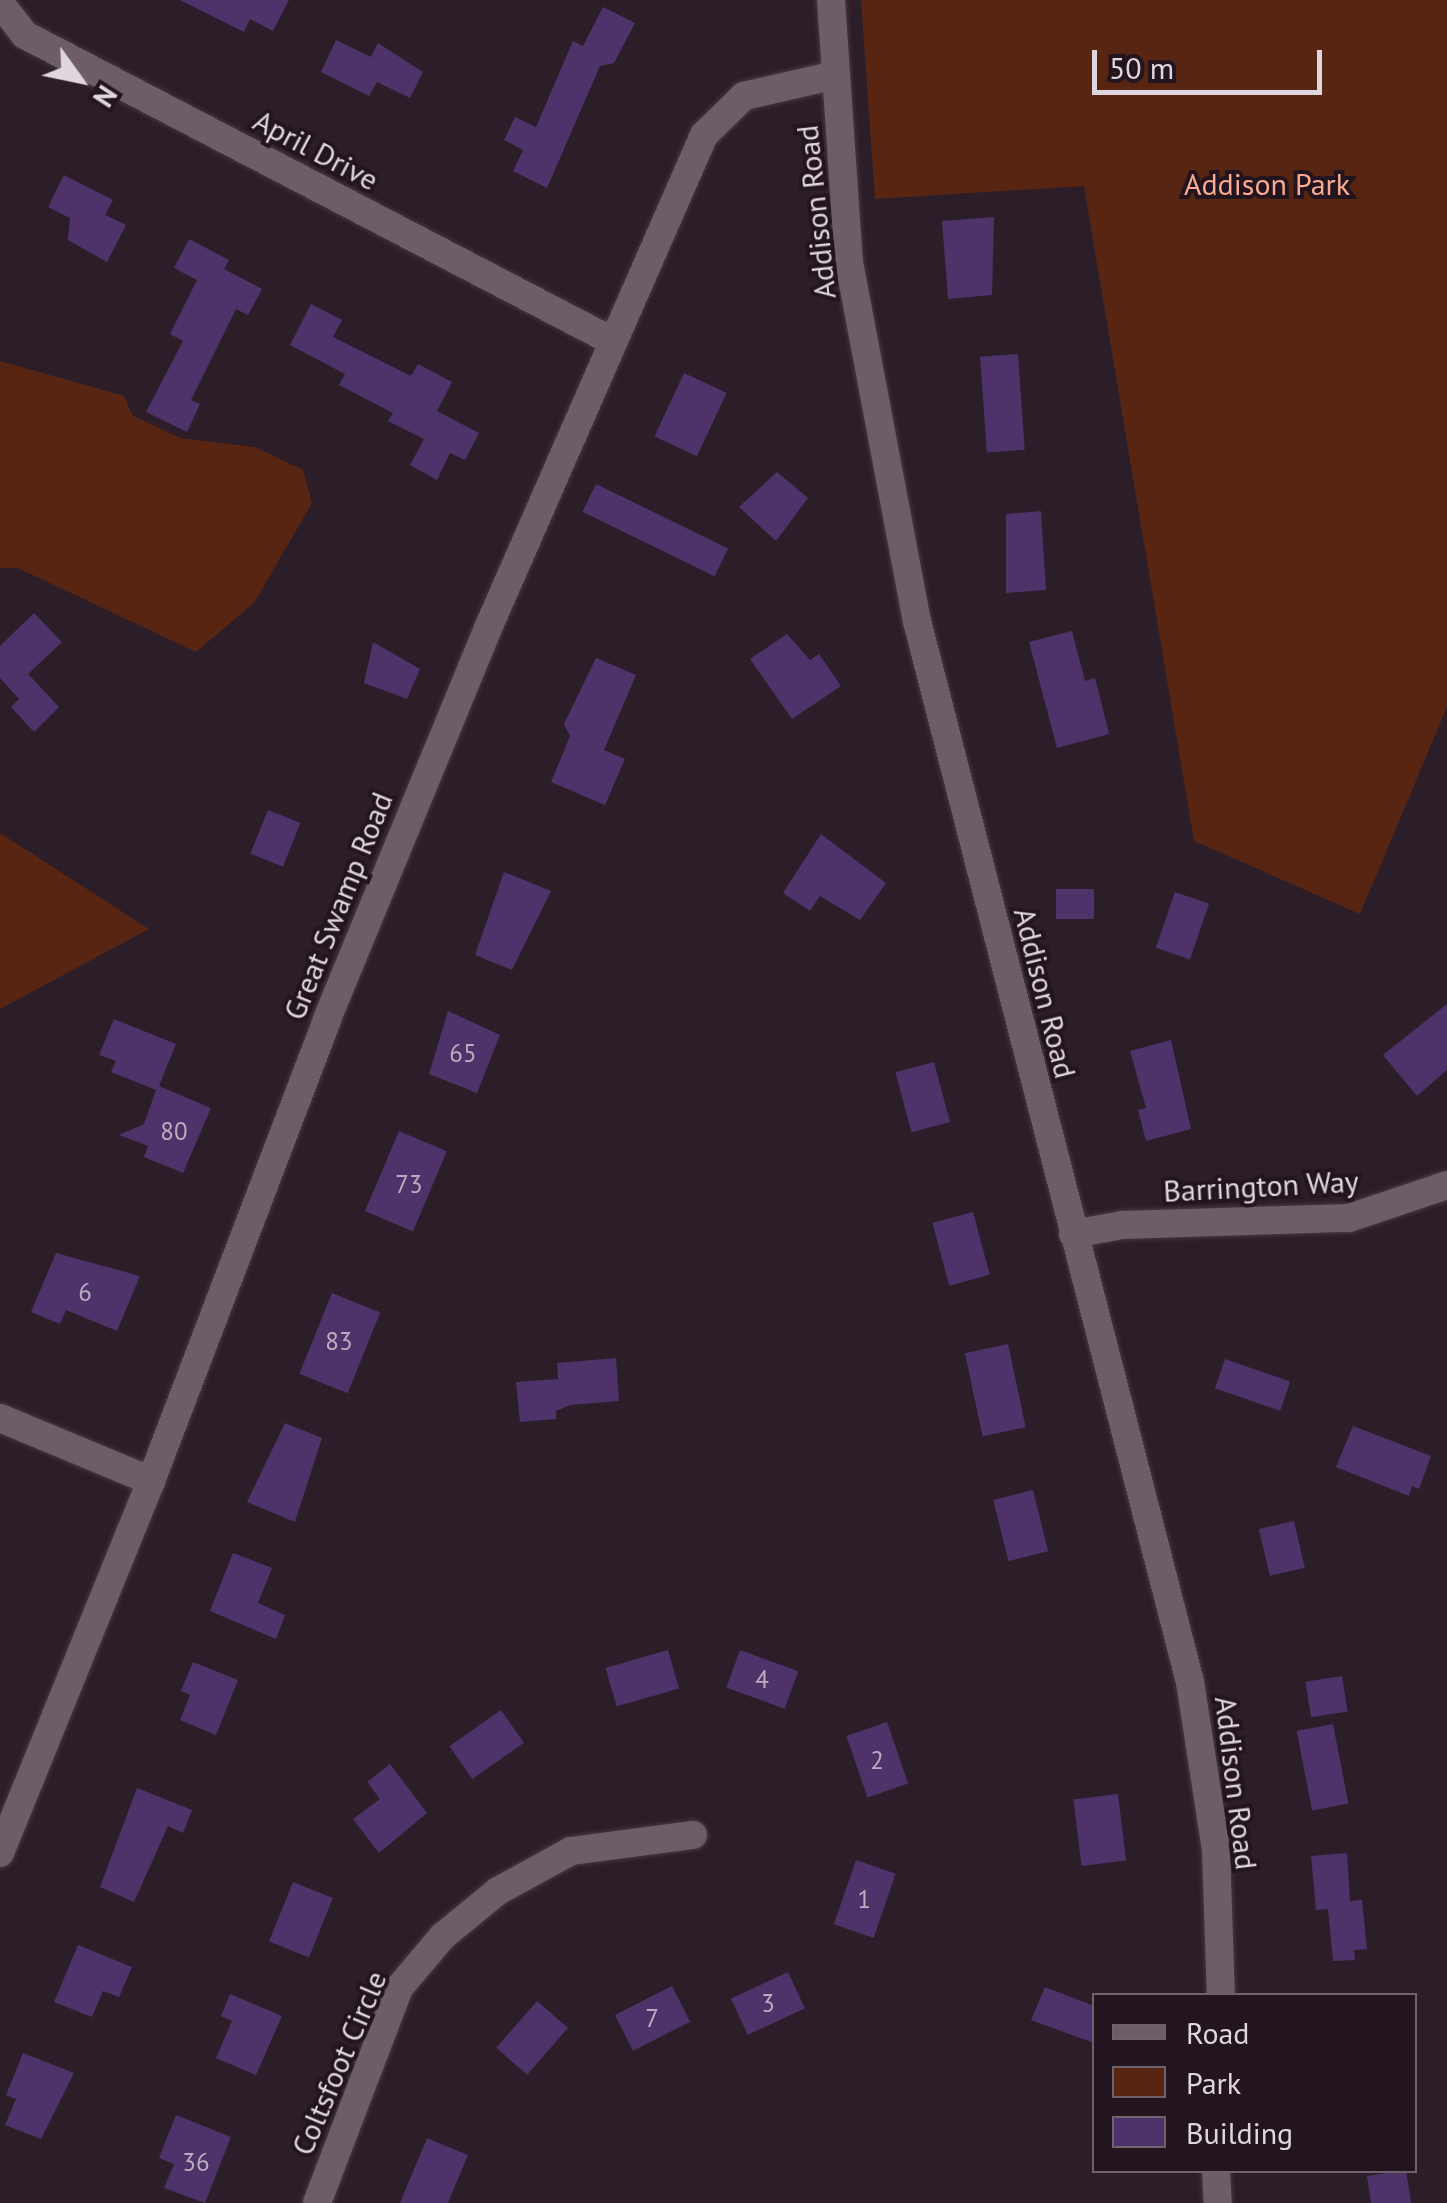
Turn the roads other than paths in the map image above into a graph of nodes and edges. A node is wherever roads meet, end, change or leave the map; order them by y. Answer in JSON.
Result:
{"nodes":[{"id":1,"x":831,"y":0,"type":"edge"},
{"id":2,"x":0,"y":3,"type":"edge"},
{"id":3,"x":836,"y":75,"type":"junction"},
{"id":4,"x":612,"y":341,"type":"junction"},
{"id":5,"x":1447,"y":1186,"type":"edge"},
{"id":6,"x":1073,"y":1234,"type":"junction"},
{"id":7,"x":0,"y":1418,"type":"edge"},
{"id":8,"x":152,"y":1481,"type":"junction"},
{"id":9,"x":693,"y":1834,"type":"dead end"},
{"id":10,"x":0,"y":1853,"type":"edge"},
{"id":11,"x":1221,"y":1993,"type":"edge"},
{"id":12,"x":1216,"y":2173,"type":"edge"},
{"id":13,"x":317,"y":2203,"type":"edge"},
{"id":14,"x":1218,"y":2203,"type":"edge"}],
"edges":[{"from":1,"to":3,"type":"street","name":"Addison Road"},
{"from":2,"to":4,"type":"street","name":"April Drive"},
{"from":3,"to":4,"type":"street","name":"Great Swamp Road"},
{"from":3,"to":6,"type":"street","name":"Addison Road"},
{"from":4,"to":8,"type":"street","name":"Great Swamp Road"},
{"from":5,"to":6,"type":"street","name":"Barrington Way"},
{"from":6,"to":11,"type":"street","name":"Addison Road"},
{"from":7,"to":8,"type":"street"},
{"from":8,"to":10,"type":"street","name":"Great Swamp Road"},
{"from":9,"to":13,"type":"street","name":"Coltsfoot Circle"},
{"from":12,"to":14,"type":"street"}]}
